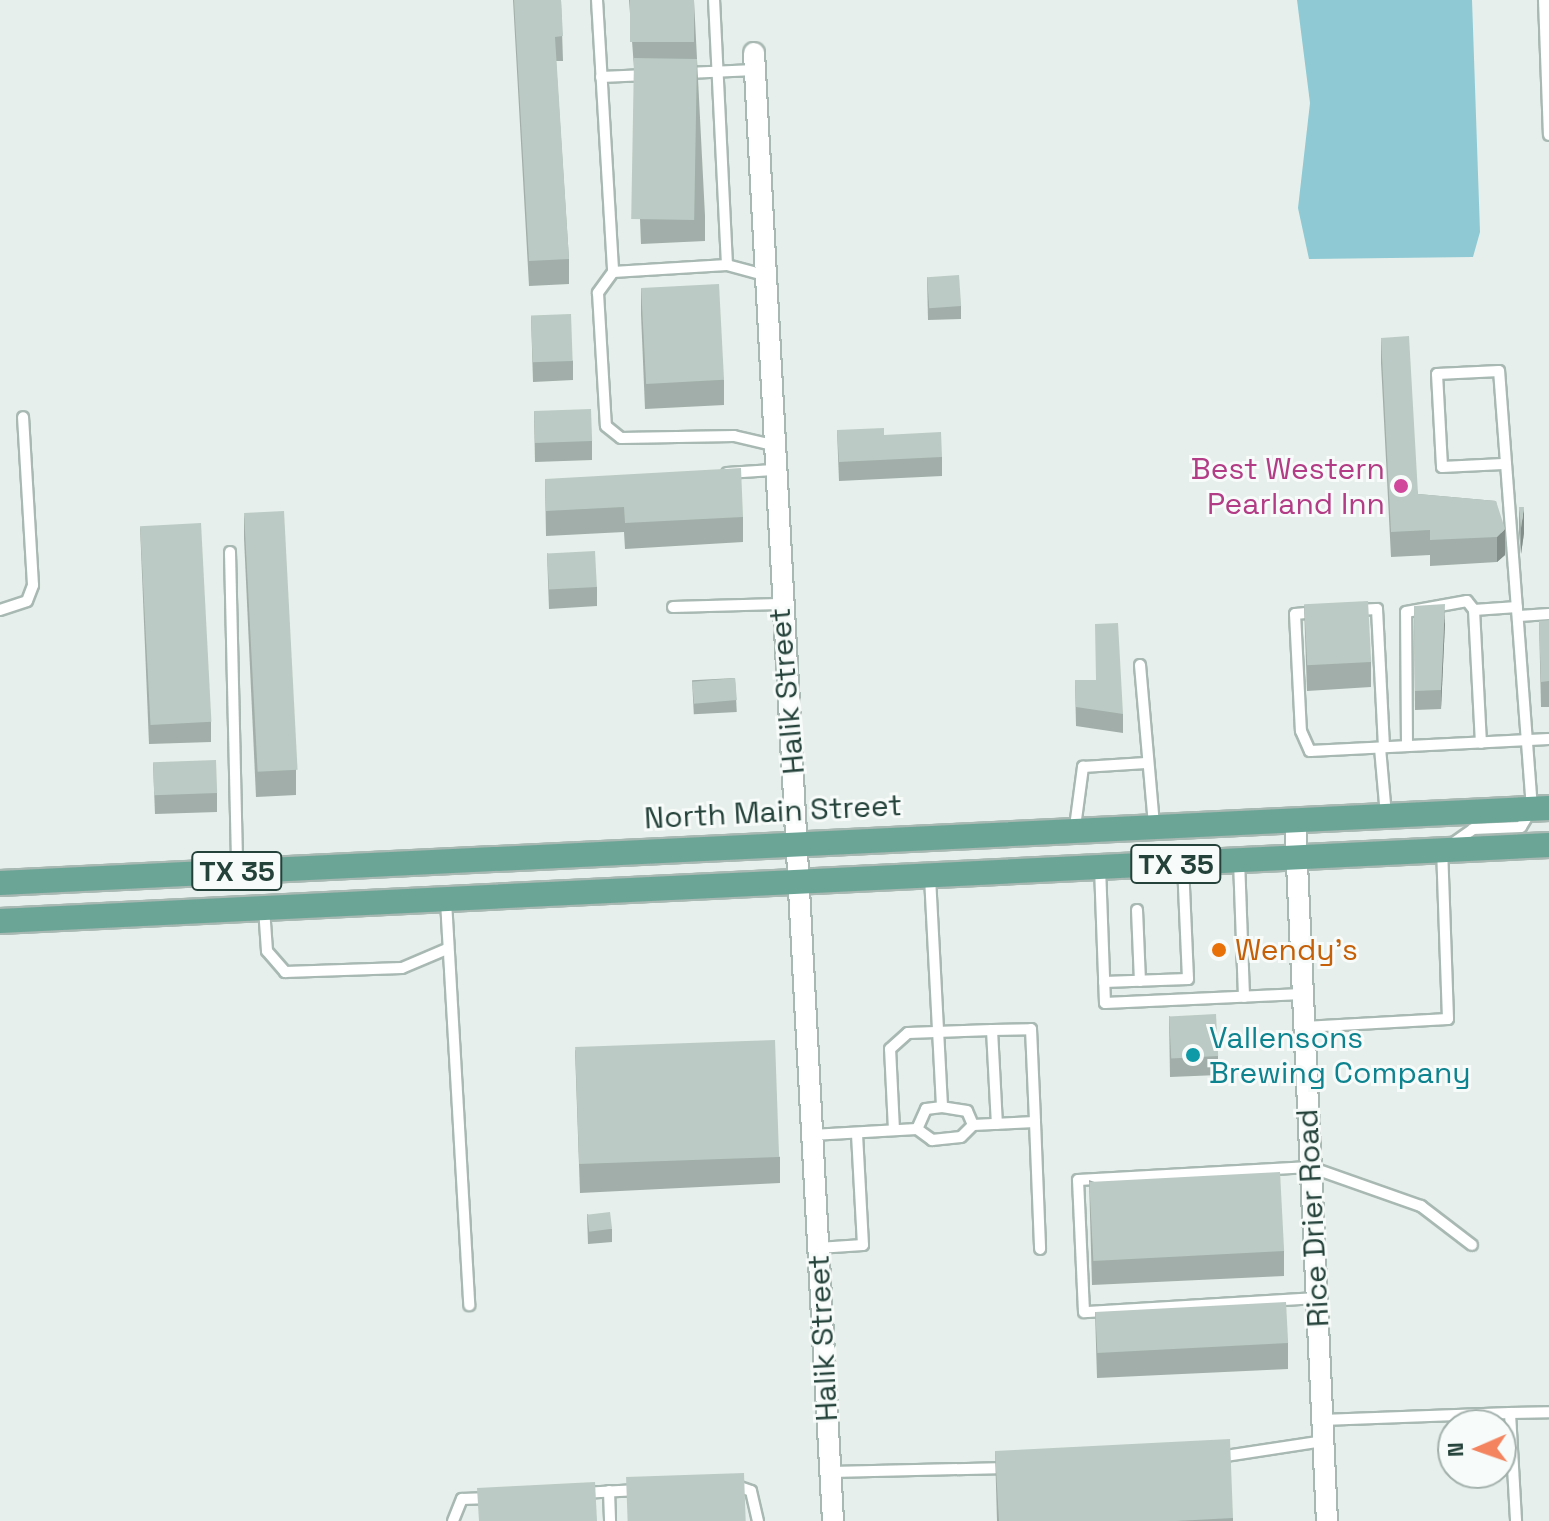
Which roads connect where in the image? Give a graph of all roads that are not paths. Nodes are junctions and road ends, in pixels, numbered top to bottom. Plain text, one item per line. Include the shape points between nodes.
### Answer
1 (597, 0) edge
2 (714, 0) edge
3 (1544, 0) edge
4 (754, 61) joint
5 (718, 72) junction
6 (660, 74) edge
7 (674, 74) edge
8 (601, 77) junction
9 (1549, 135) edge
10 (727, 265) junction
11 (613, 272) junction
12 (764, 275) junction
13 (23, 417) dead end
14 (772, 445) junction
15 (1503, 464) junction
16 (773, 470) junction
17 (712, 474) edge
18 (230, 552) dead end
19 (779, 604) junction
20 (673, 607) dead end
21 (0, 610) edge
22 (1474, 610) junction
23 (1518, 611) junction
24 (1549, 614) edge
25 (1140, 665) dead end
26 (1549, 739) edge
27 (1526, 741) junction
28 (1481, 743) junction
29 (1407, 746) junction
30 (1382, 747) junction
31 (1146, 763) junction
32 (1540, 808) edge
33 (1386, 817) junction
34 (1295, 820) junction
35 (1154, 824) junction
36 (1075, 827) junction
37 (800, 842) junction
38 (1549, 845) edge
39 (1442, 851) junction
40 (1297, 857) junction
41 (443, 860) junction
42 (1239, 860) junction
43 (1183, 864) junction
44 (1100, 867) junction
45 (237, 871) junction
46 (930, 876) junction
47 (804, 882) junction
48 (0, 883) edge
49 (446, 901) junction
50 (264, 908) junction
51 (1137, 910) dead end
52 (0, 921) edge
53 (447, 949) junction
54 (1140, 981) junction
55 (1104, 982) junction
56 (1302, 994) junction
57 (1244, 997) junction
58 (1304, 1027) junction
59 (992, 1030) junction
60 (938, 1032) junction
61 (942, 1107) junction
62 (1035, 1122) junction
63 (997, 1124) junction
64 (973, 1125) junction
65 (917, 1129) junction
66 (894, 1130) junction
67 (857, 1133) junction
68 (812, 1135) junction
69 (1310, 1167) junction
70 (1472, 1245) dead end
71 (818, 1248) junction
72 (1040, 1249) dead end
73 (1316, 1298) junction
74 (469, 1305) dead end
75 (1549, 1412) edge
76 (1517, 1413) edge
77 (1437, 1416) edge
78 (1322, 1420) junction
79 (1323, 1441) junction
80 (1196, 1458) edge
81 (1022, 1467) edge
82 (831, 1472) junction
83 (717, 1485) edge
84 (655, 1489) edge
85 (1514, 1489) edge
86 (609, 1491) junction
87 (565, 1494) edge
88 (506, 1497) edge
89 (453, 1521) edge
90 (610, 1521) edge
91 (758, 1521) edge
92 (833, 1521) edge
93 (1327, 1521) edge
94 (1516, 1521) edge

1 - 8 lane
2 - 5 lane
3 - 9 lane
4 - 5 lane
4 - 12 street, Halik Street
5 - 7 lane
5 - 10 lane
6 - 8 lane
8 - 11 lane
10 - 11 lane
10 - 12 lane
11 - 14 lane via 598,293 606,426 621,438 734,436
12 - 14 street, Halik Street
13 - 21 lane via 33,585 27,601
14 - 16 street, Halik Street
15 - 15 lane via 1499,371 1437,374 1442,467
15 - 23 lane
16 - 17 lane
16 - 19 street, Halik Street
18 - 45 lane
19 - 20 lane
19 - 37 street, Halik Street
22 - 23 lane
22 - 28 lane
22 - 29 lane via 1467,601 1406,612
23 - 24 lane
23 - 27 lane
25 - 31 lane
26 - 27 lane
27 - 28 lane
27 - 32 lane
28 - 29 lane
29 - 30 lane
30 - 30 lane via 1377,609 1295,614 1304,747
30 - 33 lane
31 - 35 lane
31 - 36 lane via 1083,767
32 - 33 main road, North Main Street / TX 35
32 - 39 lane via 1521,827 1473,829
33 - 34 main road, North Main Street / TX 35
34 - 35 main road, North Main Street / TX 35
34 - 40 street, Rice Drier Road
35 - 36 main road, North Main Street / TX 35
36 - 37 main road, North Main Street / TX 35
37 - 41 main road, North Main Street / TX 35
37 - 47 street, Halik Street
38 - 39 main road, TX 35
39 - 40 main road, TX 35
39 - 58 lane via 1448,1019
40 - 42 main road, TX 35
40 - 56 street, Rice Drier Road
41 - 45 main road, North Main Street / TX 35
41 - 49 main road
42 - 43 main road, TX 35
42 - 57 lane
43 - 44 main road, TX 35
43 - 54 lane via 1188,979
44 - 46 main road, TX 35
44 - 55 lane
45 - 48 main road, North Main Street / TX 35
46 - 47 main road, TX 35
46 - 60 lane
47 - 49 main road, TX 35
47 - 68 street, Halik Street
49 - 50 main road, TX 35
49 - 53 lane
50 - 52 main road, TX 35
50 - 53 lane via 267,951 285,972 402,968
51 - 54 lane
53 - 74 lane via 453,963
54 - 55 lane
55 - 57 lane via 1105,1003
56 - 57 lane
56 - 58 street, Rice Drier Road
58 - 69 street, Rice Drier Road
59 - 60 lane
59 - 62 lane via 1031,1029
59 - 63 lane
60 - 61 lane
60 - 66 lane via 892,1040
61 - 64 lane via 967,1111
61 - 65 lane via 926,1109
62 - 63 lane
62 - 72 lane
63 - 64 lane
64 - 65 lane via 961,1137 932,1140
65 - 66 lane
66 - 67 lane
67 - 68 lane
67 - 71 lane via 863,1245
68 - 71 street, Halik Street
69 - 70 lane via 1410,1201
69 - 73 street, Rice Drier Road
69 - 73 lane via 1078,1180 1084,1312
71 - 82 street, Halik Street
73 - 78 street, Rice Drier Road
75 - 76 lane
77 - 78 lane
78 - 79 street, Rice Drier Road
79 - 80 lane
79 - 93 street, Rice Drier Road
81 - 82 lane
82 - 92 street, Halik Street
83 - 91 lane via 751,1491
84 - 86 lane
85 - 94 lane
86 - 87 lane
86 - 90 lane
88 - 89 lane via 462,1499

